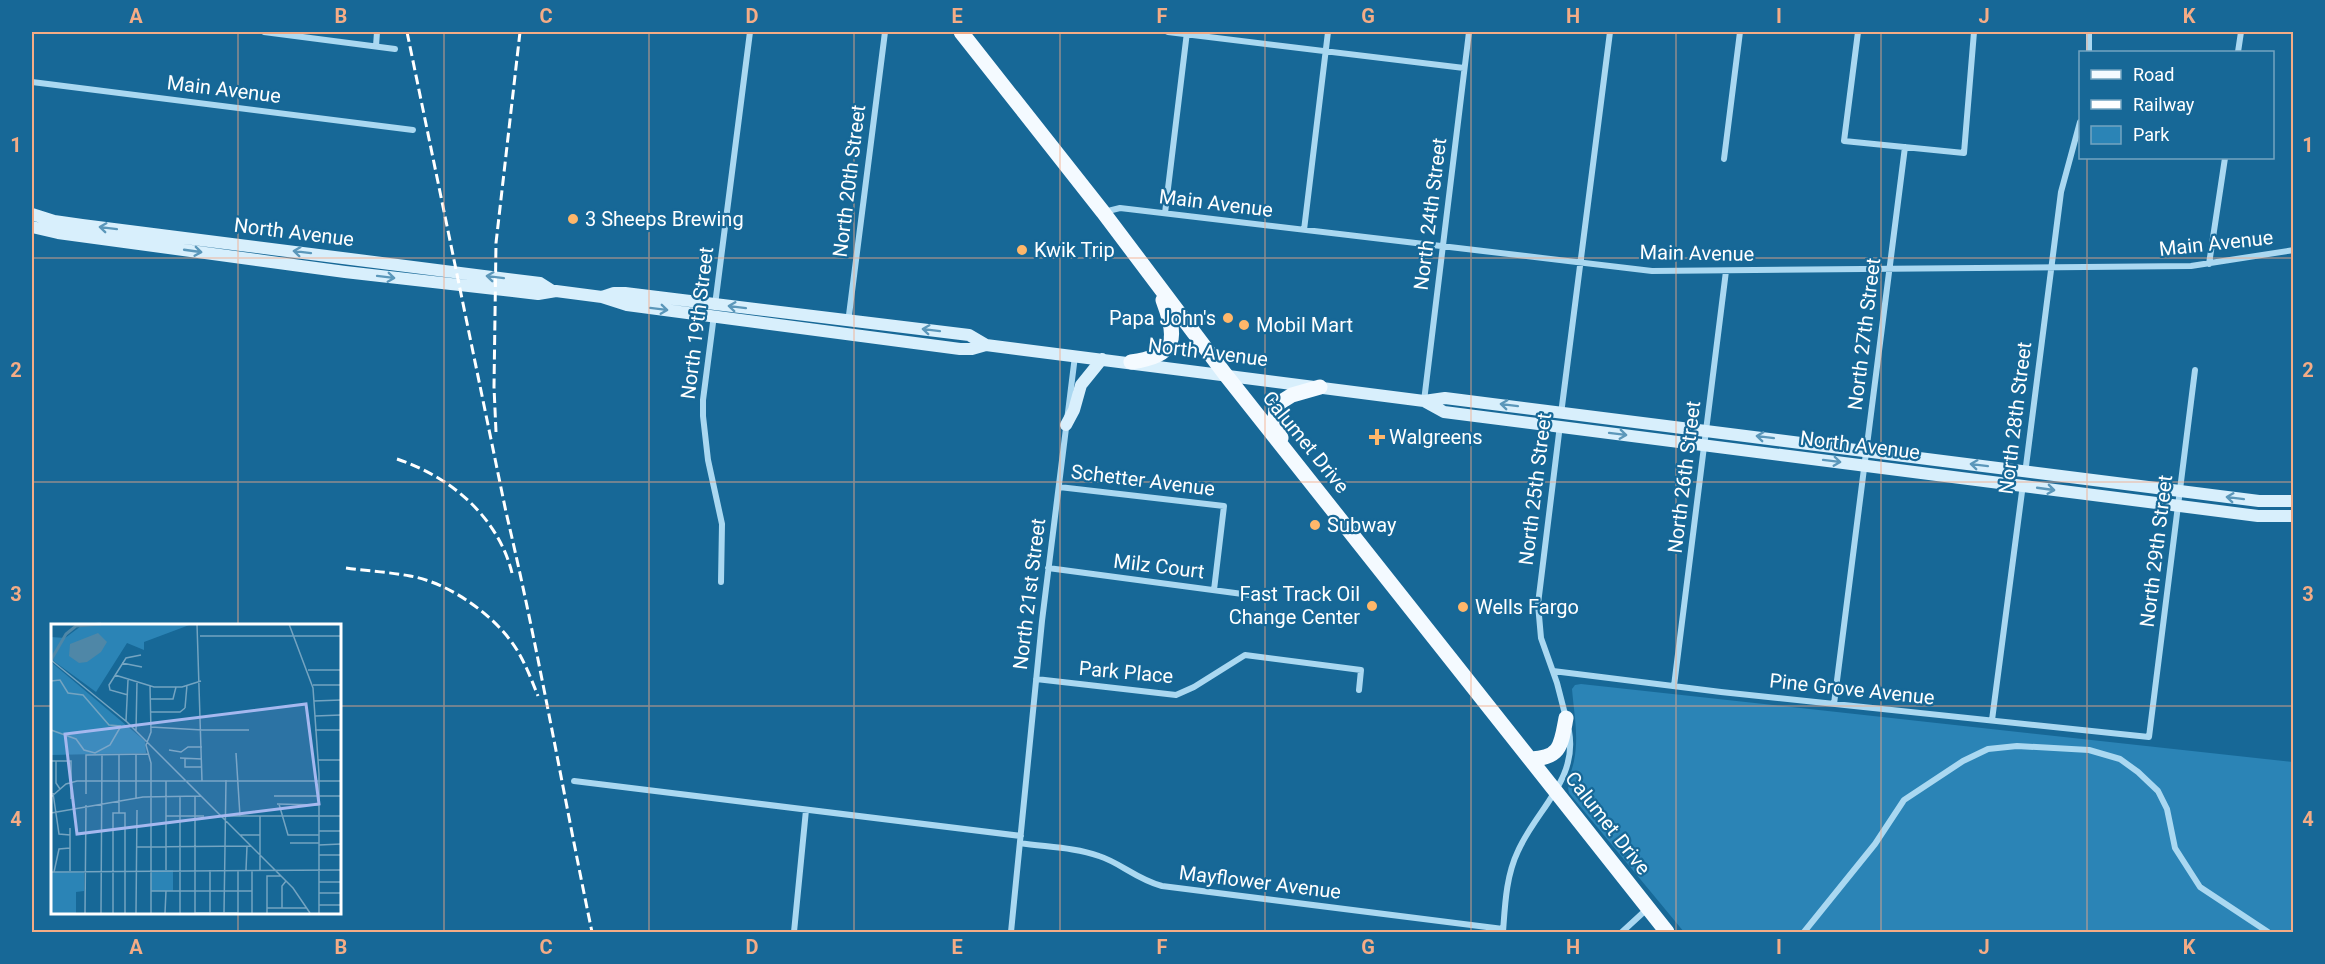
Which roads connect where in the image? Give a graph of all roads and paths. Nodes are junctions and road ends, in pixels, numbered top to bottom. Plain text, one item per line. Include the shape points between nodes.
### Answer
1 (264, 32) edge
2 (377, 32) edge
3 (750, 32) edge
4 (885, 32) edge
5 (961, 32) edge
6 (1168, 32) edge
7 (1328, 32) edge
8 (1469, 32) edge
9 (1610, 32) edge
10 (1740, 32) edge
11 (1858, 32) edge
12 (1974, 32) edge
13 (2089, 32) edge
14 (2241, 32) edge
15 (1187, 33) edge
16 (376, 46) junction
17 (395, 49) dead end
18 (1325, 51) junction
19 (2089, 51) edge
20 (2238, 51) edge
21 (1464, 68) junction
22 (32, 82) edge
23 (2079, 126) edge
24 (413, 130) dead end
25 (1905, 147) junction
26 (1724, 159) dead end
27 (2225, 159) edge
28 (1103, 212) junction
29 (1165, 213) junction
30 (32, 214) edge
31 (32, 226) edge
32 (1304, 230) junction
33 (1442, 246) junction
34 (2294, 250) edge
35 (1580, 262) junction
36 (2209, 264) junction
37 (2050, 268) junction
38 (1888, 270) junction
39 (1726, 271) junction
40 (1158, 286) junction
41 (551, 290) junction
42 (714, 310) junction
43 (848, 320) junction
44 (846, 334) junction
45 (986, 345) junction
46 (1075, 356) junction
47 (1101, 359) junction
48 (1131, 362) junction
49 (2195, 370) dead end
50 (1225, 374) junction
51 (1320, 387) junction
52 (1424, 401) junction
53 (1562, 412) junction
54 (1066, 425) junction
55 (1560, 426) junction
56 (1707, 430) junction
57 (1705, 445) junction
58 (1867, 451) junction
59 (1289, 454) junction
60 (1865, 465) junction
61 (2025, 471) junction
62 (2023, 486) junction
63 (1059, 487) junction
64 (2181, 491) junction
65 (2294, 501) edge
66 (2179, 506) junction
67 (2294, 516) edge
68 (1048, 568) junction
69 (721, 582) dead end
70 (1214, 590) junction
71 (1265, 597) dead end
72 (1552, 671) junction
73 (1036, 679) junction
74 (1674, 686) junction
75 (1359, 690) dead end
76 (1834, 704) junction
77 (1566, 718) junction
78 (1992, 720) junction
79 (2149, 737) joint
80 (1531, 759) junction
81 (574, 781) dead end
82 (1556, 791) junction
83 (806, 810) junction
84 (1021, 836) junction
85 (1020, 843) junction
86 (1648, 908) junction
87 (1503, 931) edge
88 (794, 933) edge
89 (1011, 933) edge
90 (1622, 933) edge
91 (1667, 933) edge
92 (1804, 933) edge
93 (2268, 933) edge

1 - 16 street
2 - 16 street
3 - 42 street, North 19th Street
4 - 43 street, North 20th Street
5 - 28 main road, Calumet Drive
6 - 15 street
7 - 18 street
8 - 21 street, North 24th Street
9 - 35 street, North 25th Street
10 - 26 street
11 - 25 street via 1844,141
12 - 25 street via 1964,153
13 - 19 street
14 - 20 street
15 - 18 street
15 - 29 street
16 - 17 street
18 - 21 street
18 - 32 street
21 - 33 street, North 24th Street
22 - 24 street, Main Avenue
23 - 37 street, North 28th Street via 2061,192
25 - 38 street, North 27th Street
27 - 36 street
28 - 29 street, Main Avenue via 1120,208
28 - 40 main road, Calumet Drive
29 - 32 street, Main Avenue
41 -> 30 main road, North Avenue via 540,283 82,225
31 -> 41 main road, North Avenue via 69,235 356,273 538,294
32 - 33 street, Main Avenue
33 - 35 street, Main Avenue
33 - 52 street, North 24th Street
34 - 36 street, Main Avenue
35 - 39 street, Main Avenue via 1652,271
35 - 53 street, North 25th Street
36 - 37 street, Main Avenue
37 - 38 street, Main Avenue
37 - 61 street, North 28th Street
38 - 39 street, Main Avenue
38 - 58 street, North 27th Street
39 - 56 street, North 26th Street
40 - 48 main road via 1172,338 1160,354
40 - 50 main road, Calumet Drive
41 - 42 main road, North Avenue via 602,297 627,305
43 -> 42 main road, North Avenue
42 - 44 main road, North Avenue
42 - 69 street, North 19th Street via 703,416 722,524
43 - 44 street, North 20th Street
45 -> 43 main road, North Avenue via 969,335
44 - 45 main road, North Avenue via 972,350
45 - 46 main road, North Avenue
46 - 47 main road, North Avenue
46 - 54 street, North 21st Street
47 - 48 main road, North Avenue
47 - 54 main road via 1081,385
48 - 50 main road, North Avenue
49 - 64 street, North 29th Street
50 - 51 main road, North Avenue
50 - 59 main road, Calumet Drive
51 - 52 main road, North Avenue
51 - 59 main road via 1292,395 1276,405 1277,429
53 -> 52 main road, North Avenue via 1445,398
52 - 55 main road, North Avenue via 1444,412
53 - 55 street, North 25th Street
53 - 56 main road, North Avenue
54 - 63 street, North 21st Street
55 -> 57 main road, North Avenue
55 - 72 street, North 25th Street via 1538,604 1541,638
56 - 57 street, North 26th Street
58 -> 56 main road, North Avenue
57 -> 60 main road, North Avenue
57 - 74 street, North 26th Street
58 - 60 street, North 27th Street
61 -> 58 main road, North Avenue
59 - 80 main road, Calumet Drive
60 - 62 main road, North Avenue
60 - 76 street, North 27th Street
61 - 62 street, North 28th Street
61 - 64 main road, North Avenue
62 -> 66 main road, North Avenue
62 - 78 street, North 28th Street
63 - 68 street, North 21st Street
63 - 70 street, Schetter Avenue via 1224,506
65 -> 64 main road, North Avenue via 2259,501
64 - 66 street, North 29th Street
66 - 67 main road, North Avenue via 2258,516
66 - 79 street, North 29th Street
68 - 70 street, Milz Court
68 - 73 street, North 21st Street
70 - 71 street, Milz Court
72 - 74 street, Pine Grove Avenue
72 - 77 street, North 25th Street
73 - 75 street, Park Place via 1176,695 1245,655 1361,670
73 - 84 street, North 21st Street
74 - 76 street, Pine Grove Avenue
76 - 78 street, Pine Grove Avenue
77 - 80 main road via 1555,754
77 - 82 street, North 25th Street via 1570,759
78 - 79 street, Pine Grove Avenue
80 - 82 main road, Calumet Drive
81 - 83 street
82 - 86 main road, Calumet Drive
82 - 87 street, North 25th Street via 1515,859
83 - 84 street
83 - 88 street
84 - 85 street, North 21st Street
85 - 87 street, Mayflower Avenue via 1100,856 1136,877 1162,886
85 - 89 street
86 - 90 street
86 - 91 main road, Calumet Drive
92 - 93 street via 1875,844 1904,800 1963,761 1988,750 2018,746 2089,750 2120,759 2138,772 2158,791 2167,809 2175,848 2200,887

